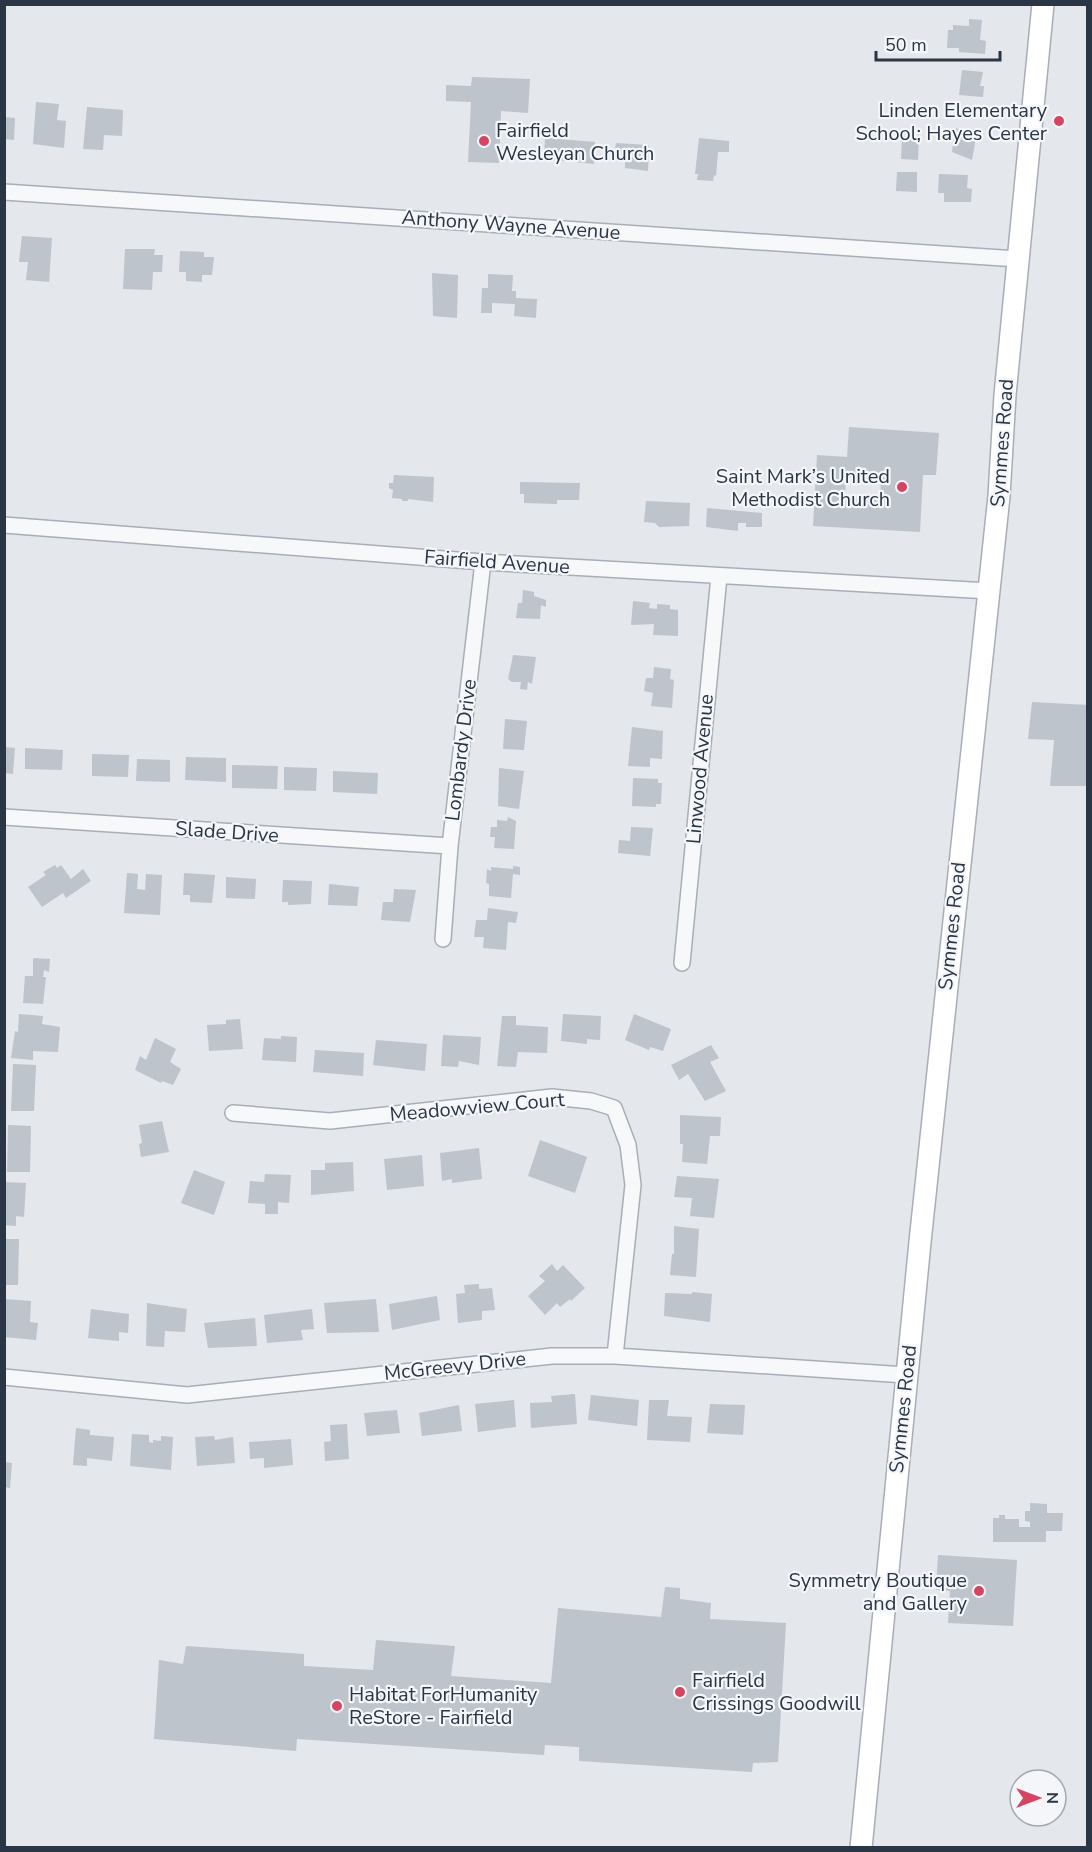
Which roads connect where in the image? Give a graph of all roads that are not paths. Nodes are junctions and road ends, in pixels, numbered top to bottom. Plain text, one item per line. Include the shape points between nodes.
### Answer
1 (1043, 4) edge
2 (4, 192) edge
3 (1018, 259) junction
4 (4, 525) edge
5 (483, 562) junction
6 (719, 576) junction
7 (989, 591) junction
8 (4, 817) edge
9 (450, 846) junction
10 (443, 939) dead end
11 (682, 963) dead end
12 (233, 1113) dead end
13 (615, 1356) junction
14 (906, 1375) junction
15 (4, 1377) edge
16 (861, 1848) edge

1 - 3 main road, Symmes Road
2 - 3 street, Anthony Wayne Avenue
3 - 7 main road, Symmes Road
4 - 5 street, Fairfield Avenue
5 - 6 street, Fairfield Avenue
5 - 9 street, Lombardy Drive
6 - 7 street, Fairfield Avenue
6 - 11 street, Linwood Avenue
7 - 14 main road, Symmes Road
8 - 9 street, Slade Drive
9 - 10 street, Lombardy Drive
12 - 13 street, Meadowview Court via 330,1121 552,1097 614,1108 628,1144 633,1185
13 - 14 street, McGreevy Drive
13 - 15 street, McGreevy Drive via 552,1356 187,1395
14 - 16 main road, Symmes Road

